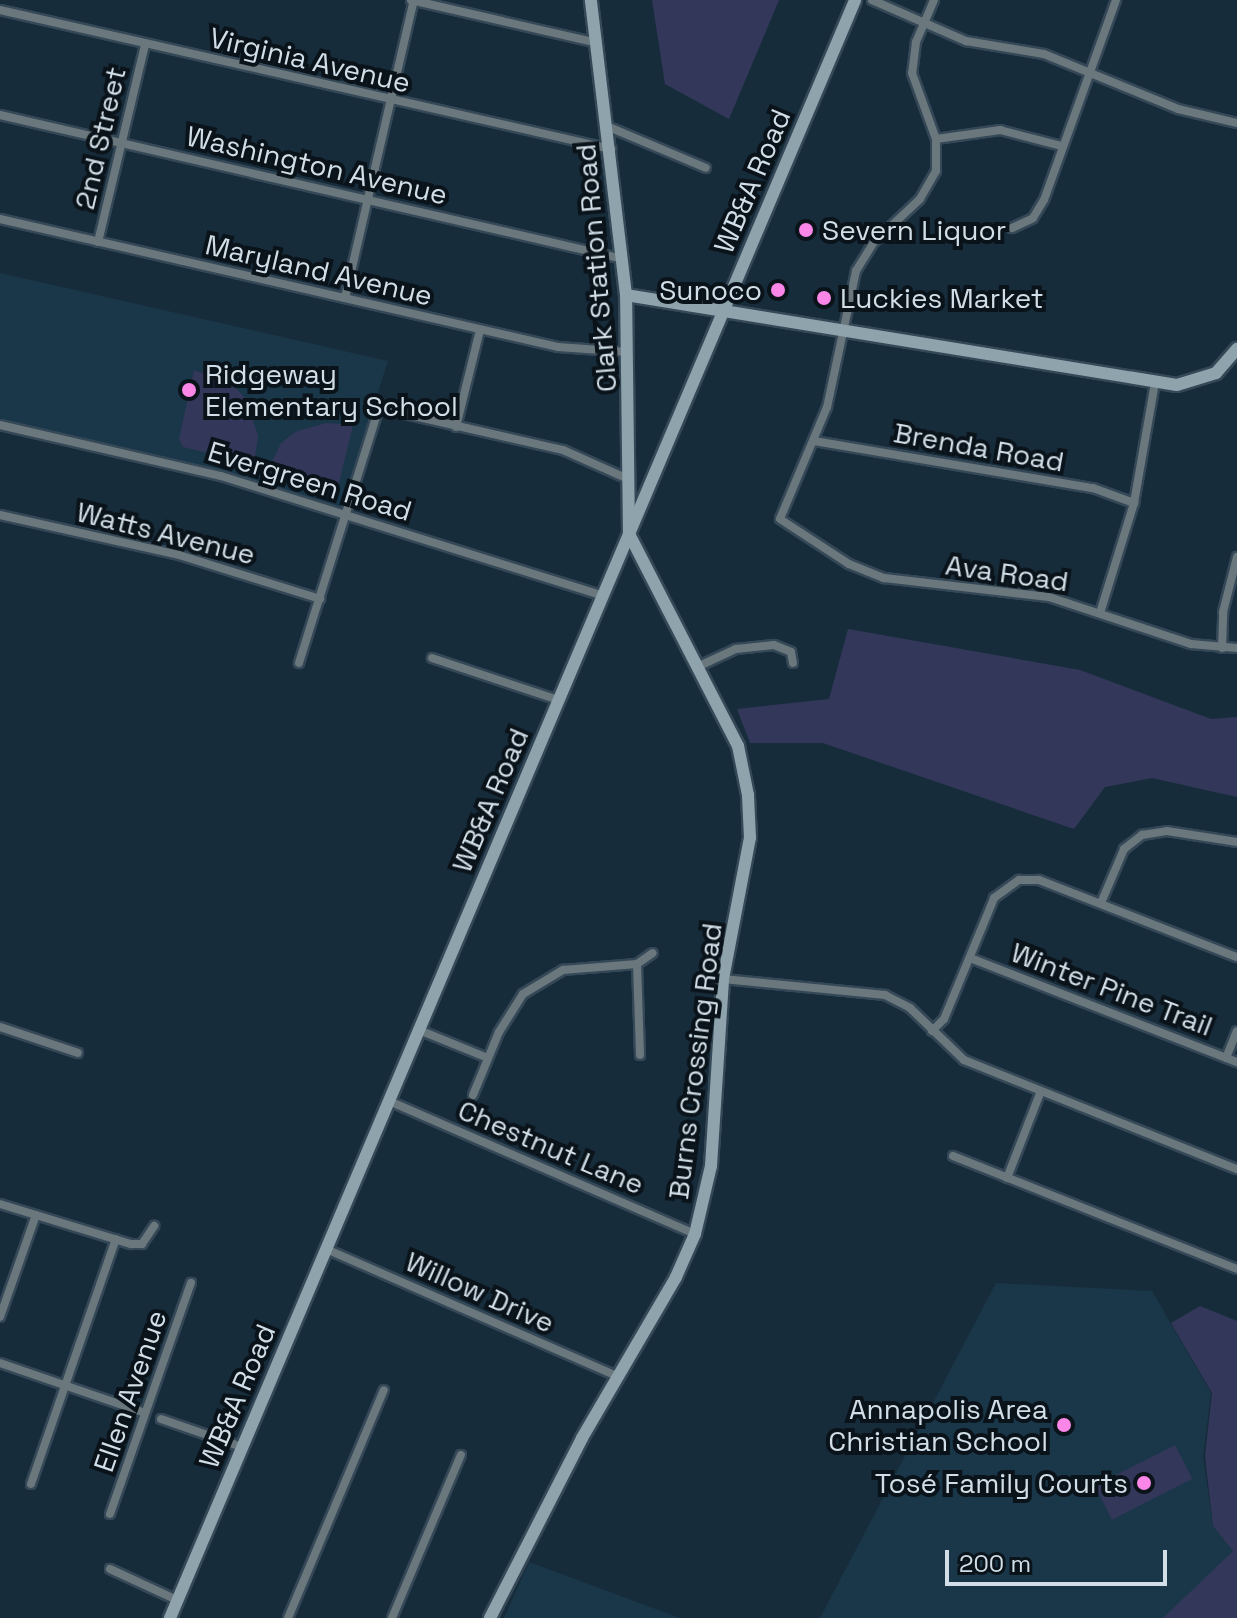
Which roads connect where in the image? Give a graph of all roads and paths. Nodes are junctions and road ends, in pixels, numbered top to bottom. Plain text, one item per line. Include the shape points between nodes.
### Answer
1 (413, 0) edge
2 (591, 0) edge
3 (855, 0) edge
4 (872, 0) edge
5 (934, 0) edge
6 (1116, 0) edge
7 (0, 10) edge
8 (924, 23) junction
9 (597, 43) junction
10 (145, 44) junction
11 (1087, 70) junction
12 (389, 101) junction
13 (0, 115) edge
14 (1237, 123) edge
15 (609, 127) junction
16 (936, 139) junction
17 (122, 143) junction
18 (1062, 146) junction
19 (611, 149) junction
20 (706, 168) dead end
21 (366, 199) junction
22 (0, 219) edge
23 (1012, 228) dead end
24 (98, 242) junction
25 (624, 259) junction
26 (626, 295) junction
27 (345, 298) junction
28 (723, 310) junction
29 (480, 330) junction
30 (841, 330) junction
31 (1237, 349) edge
32 (629, 352) junction
33 (1155, 383) junction
34 (0, 425) edge
35 (456, 427) junction
36 (814, 441) junction
37 (628, 479) junction
38 (1134, 503) junction
39 (345, 514) junction
40 (0, 515) edge
41 (629, 534) junction
42 (1237, 557) edge
43 (603, 596) junction
44 (320, 599) junction
45 (1100, 613) junction
46 (1222, 648) junction
47 (1237, 648) edge
48 (432, 658) dead end
49 (299, 663) dead end
50 (793, 663) dead end
51 (697, 667) junction
52 (558, 700) junction
53 (1237, 842) edge
54 (1101, 903) junction
55 (653, 953) dead end
56 (1237, 957) edge
57 (970, 958) junction
58 (637, 964) junction
59 (723, 979) junction
60 (0, 1027) edge
61 (419, 1030) junction
62 (932, 1031) junction
63 (1237, 1031) edge
64 (78, 1053) dead end
65 (640, 1055) dead end
66 (488, 1058) junction
67 (1226, 1058) junction
68 (1237, 1062) edge
69 (1041, 1091) junction
70 (473, 1095) dead end
71 (389, 1101) junction
72 (953, 1156) dead end
73 (1237, 1169) edge
74 (1007, 1178) junction
75 (0, 1204) edge
76 (36, 1215) junction
77 (154, 1226) dead end
78 (695, 1234) junction
79 (116, 1239) junction
80 (326, 1249) junction
81 (1237, 1269) edge
82 (191, 1283) dead end
83 (0, 1317) edge
84 (0, 1363) edge
85 (617, 1376) junction
86 (65, 1386) junction
87 (384, 1390) dead end
88 (145, 1413) junction
89 (161, 1419) dead end
90 (242, 1447) junction
91 (461, 1455) dead end
92 (31, 1484) dead end
93 (110, 1514) dead end
94 (110, 1569) dead end
95 (177, 1600) junction
96 (170, 1618) edge
97 (288, 1618) edge
98 (392, 1618) edge
99 (490, 1618) edge

1 - 9 street
1 - 12 street
2 - 9 street, Clark Station Road
3 - 28 street, WB&A Road
4 - 8 street
5 - 8 street
6 - 11 street
7 - 10 street, Virginia Avenue
8 - 11 street via 966,41 1044,54
8 - 16 street via 912,73
9 - 15 street, Clark Station Road
10 - 12 street, Virginia Avenue
10 - 17 street, 2nd Street
11 - 14 street via 1178,109
11 - 18 street
12 - 19 street, Virginia Avenue
12 - 21 street
13 - 17 street, Washington Avenue
15 - 19 street, Clark Station Road
15 - 20 street
16 - 18 street via 1000,130
16 - 30 street via 932,180 861,261
17 - 21 street, Washington Avenue
17 - 24 street, 2nd Street
18 - 23 street via 1039,209
19 - 25 street, Clark Station Road
21 - 25 street, Washington Avenue
21 - 27 street
22 - 24 street, Maryland Avenue
24 - 27 street, Maryland Avenue
25 - 26 street, Clark Station Road
26 - 28 street
26 - 32 street, Clark Station Road
27 - 29 street, Maryland Avenue
28 - 30 street
28 - 41 street, WB&A Road
29 - 32 street, Maryland Avenue via 579,351
29 - 35 street
30 - 33 street
30 - 36 street via 827,407
31 - 33 street via 1205,379
32 - 37 street, Clark Station Road
33 - 38 street
34 - 39 street, Evergreen Road via 207,472
35 - 37 street via 576,454
35 - 39 street via 379,408
36 - 38 street, Brenda Road via 1093,488
36 - 45 street, Ava Road via 780,519 849,564 884,578 977,585 1049,597
37 - 41 street, Clark Station Road
38 - 45 street
39 - 43 street, Evergreen Road
39 - 44 street
40 - 44 street, Watts Avenue via 179,555
41 - 43 street, WB&A Road
41 - 51 street, Burns Crossing Road
42 - 46 street via 1223,612
43 - 52 street, WB&A Road
44 - 49 street
45 - 46 street, Ava Road via 1172,639
46 - 47 street, Ava Road
48 - 52 street
50 - 51 street via 791,652 774,645 736,649
51 - 59 street, Burns Crossing Road via 738,746 750,809 746,867
52 - 61 street, WB&A Road
53 - 54 street via 1167,831 1142,835 1124,849
54 - 56 street
54 - 57 street via 1039,880 1012,882 994,898
55 - 58 street
57 - 62 street via 944,1019
57 - 67 street, Winter Pine Trail
58 - 65 street
58 - 66 street via 597,964 543,979 508,1013
59 - 62 street via 768,987 873,992 910,1008
59 - 78 street, Burns Crossing Road via 711,1166
60 - 64 street
61 - 66 street
61 - 71 street, WB&A Road
62 - 69 street via 953,1055
63 - 67 street
66 - 70 street
67 - 68 street, Winter Pine Trail
69 - 73 street
69 - 74 street
71 - 78 street, Chestnut Lane
71 - 80 street, WB&A Road
72 - 74 street
74 - 81 street
75 - 76 street
76 - 79 street
76 - 83 street
77 - 79 street via 140,1244
78 - 85 street, Burns Crossing Road via 676,1277
79 - 86 street
80 - 85 street, Willow Drive
80 - 90 street, WB&A Road
82 - 88 street, Ellen Avenue
84 - 86 street
85 - 99 street, Burns Crossing Road
86 - 88 street
86 - 92 street
87 - 97 street
88 - 93 street, Ellen Avenue
89 - 90 street
90 - 95 street, WB&A Road
91 - 98 street
94 - 95 street
95 - 96 street, WB&A Road

